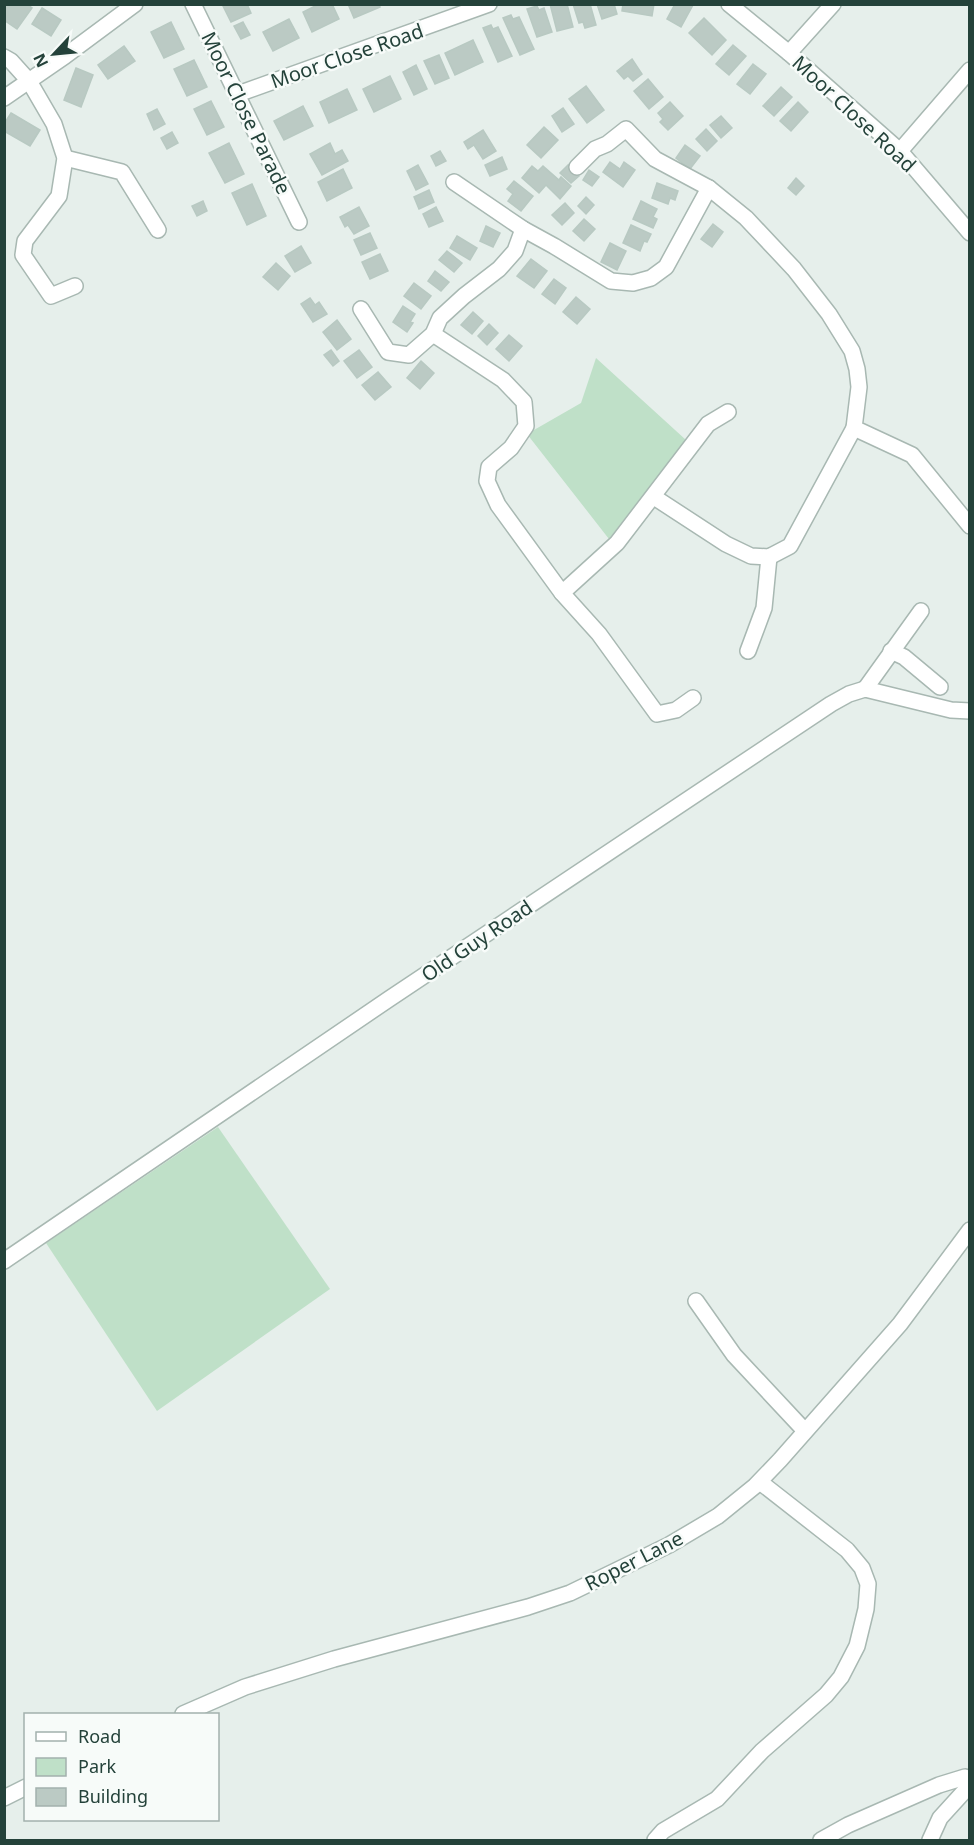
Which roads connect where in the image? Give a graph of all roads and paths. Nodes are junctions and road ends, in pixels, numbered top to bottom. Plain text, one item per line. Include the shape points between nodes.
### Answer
1 (135, 4) edge
2 (193, 4) edge
3 (489, 4) edge
4 (729, 4) edge
5 (833, 4) edge
6 (789, 52) junction
7 (4, 57) edge
8 (969, 70) edge
9 (29, 81) junction
10 (238, 94) junction
11 (4, 98) edge
12 (900, 152) junction
13 (65, 158) junction
14 (577, 167) dead end
15 (454, 182) dead end
16 (709, 188) junction
17 (299, 222) dead end
18 (523, 229) junction
19 (158, 230) dead end
20 (969, 233) edge
21 (75, 286) dead end
22 (361, 309) dead end
23 (433, 334) junction
24 (729, 412) dead end
25 (854, 428) junction
26 (654, 497) junction
27 (969, 526) edge
28 (769, 557) junction
29 (562, 592) junction
30 (921, 610) dead end
31 (748, 651) dead end
32 (891, 651) junction
33 (940, 687) dead end
34 (865, 690) junction
35 (693, 698) dead end
36 (969, 711) edge
37 (969, 1230) edge
38 (4, 1261) edge
39 (696, 1301) dead end
40 (805, 1431) junction
41 (760, 1482) junction
42 (185, 1713) edge
43 (969, 1784) edge
44 (24, 1788) edge
45 (4, 1798) edge
46 (655, 1840) edge
47 (821, 1840) edge
48 (930, 1840) edge

1 - 9 street
2 - 10 street, Moor Close Parade
3 - 10 street, Moor Close Road
4 - 6 street, Moor Close Road
5 - 6 street
6 - 12 street, Moor Close Road
7 - 9 street
8 - 12 street
9 - 11 street
9 - 13 street via 54,123
10 - 17 street, Moor Close Parade
12 - 20 street, Moor Close Road
13 - 19 street via 122,172
13 - 21 street via 59,196 25,241 23,255 46,302
14 - 16 street via 595,149 626,129 655,159
15 - 18 street
16 - 18 street via 666,267 651,278 633,283 611,281
16 - 25 street via 756,227 794,269 852,351 859,387
18 - 23 street via 515,251 440,318
22 - 23 street via 388,352 410,355
23 - 29 street via 504,380 524,402 526,426 511,448 489,467 487,481 498,505
24 - 26 street via 708,424
25 - 27 street via 912,455
25 - 28 street via 790,546
26 - 28 street via 726,543 751,556
26 - 29 street via 617,543
28 - 31 street via 764,608
29 - 35 street via 599,634 657,714 676,710
30 - 32 street
32 - 33 street
32 - 34 street
34 - 36 street
34 - 38 street, Old Guy Road via 849,694 821,711
37 - 40 street, Roper Lane via 900,1324
39 - 40 street via 734,1354
40 - 41 street, Roper Lane
41 - 42 street, Roper Lane via 718,1516 669,1545 570,1593 244,1687
41 - 46 street via 847,1550 862,1568 868,1584 857,1646 841,1677 826,1695 762,1751 717,1799 663,1831
43 - 47 street via 965,1777 939,1785
43 - 48 street via 940,1818
44 - 45 street

